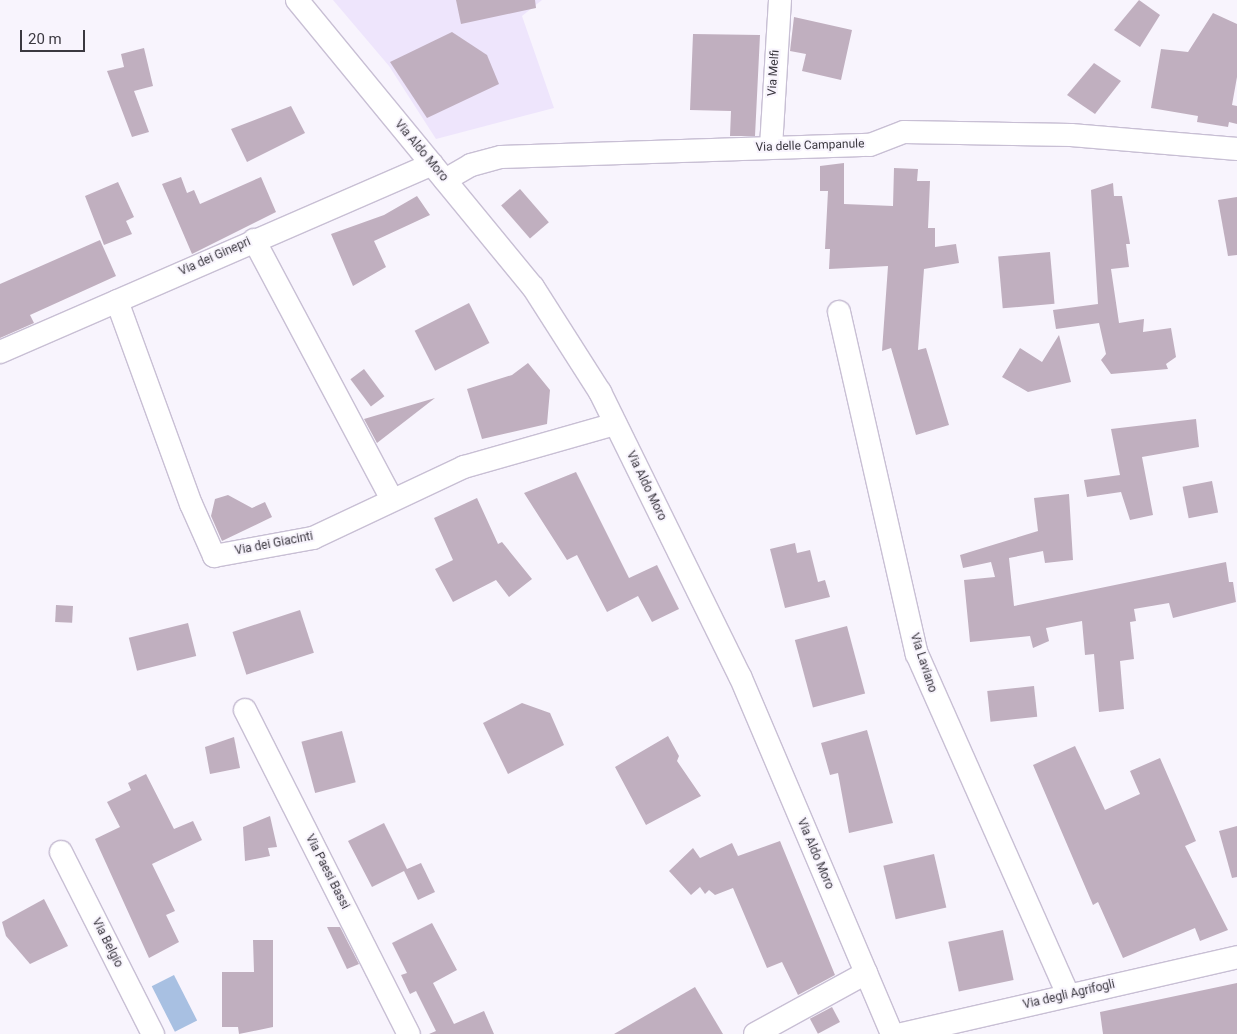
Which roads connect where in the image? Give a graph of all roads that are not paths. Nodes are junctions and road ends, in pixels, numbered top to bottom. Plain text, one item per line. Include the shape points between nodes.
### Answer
1 (297, 0) edge
2 (780, 0) edge
3 (771, 147) junction
4 (1237, 149) edge
5 (438, 172) junction
6 (254, 240) junction
7 (117, 301) junction
8 (839, 312) dead end
9 (0, 352) edge
10 (615, 424) junction
11 (392, 499) junction
12 (245, 710) dead end
13 (62, 852) dead end
14 (1237, 957) edge
15 (866, 973) junction
16 (1068, 995) junction
17 (153, 1034) edge
18 (409, 1034) edge
19 (754, 1034) edge
20 (892, 1034) edge
21 (902, 1034) edge

1 - 5 street, Via Aldo Moro
2 - 3 street, Via Melfi
3 - 4 street, Via delle Campanule via 870,145 904,132 1071,135
3 - 5 street, Via delle Campanule via 501,157
5 - 6 street, Via dei Ginepri
5 - 10 street, Via Aldo Moro via 538,294 568,338
6 - 7 street, Via dei Ginepri
6 - 11 street
7 - 9 street, Via dei Ginepri
7 - 11 street, Via dei Giacinti via 190,504 214,556 313,538
8 - 16 street, Via Laviano via 917,654
10 - 11 street, Via dei Giacinti via 464,467
10 - 15 street, Via Aldo Moro via 740,676
12 - 18 street, Via Paesi Bassi
13 - 17 street, Via Belgio
14 - 16 street, Via degli Agrifogli
15 - 19 street
15 - 20 street, Via Aldo Moro
16 - 21 street, Via degli Agrifogli

